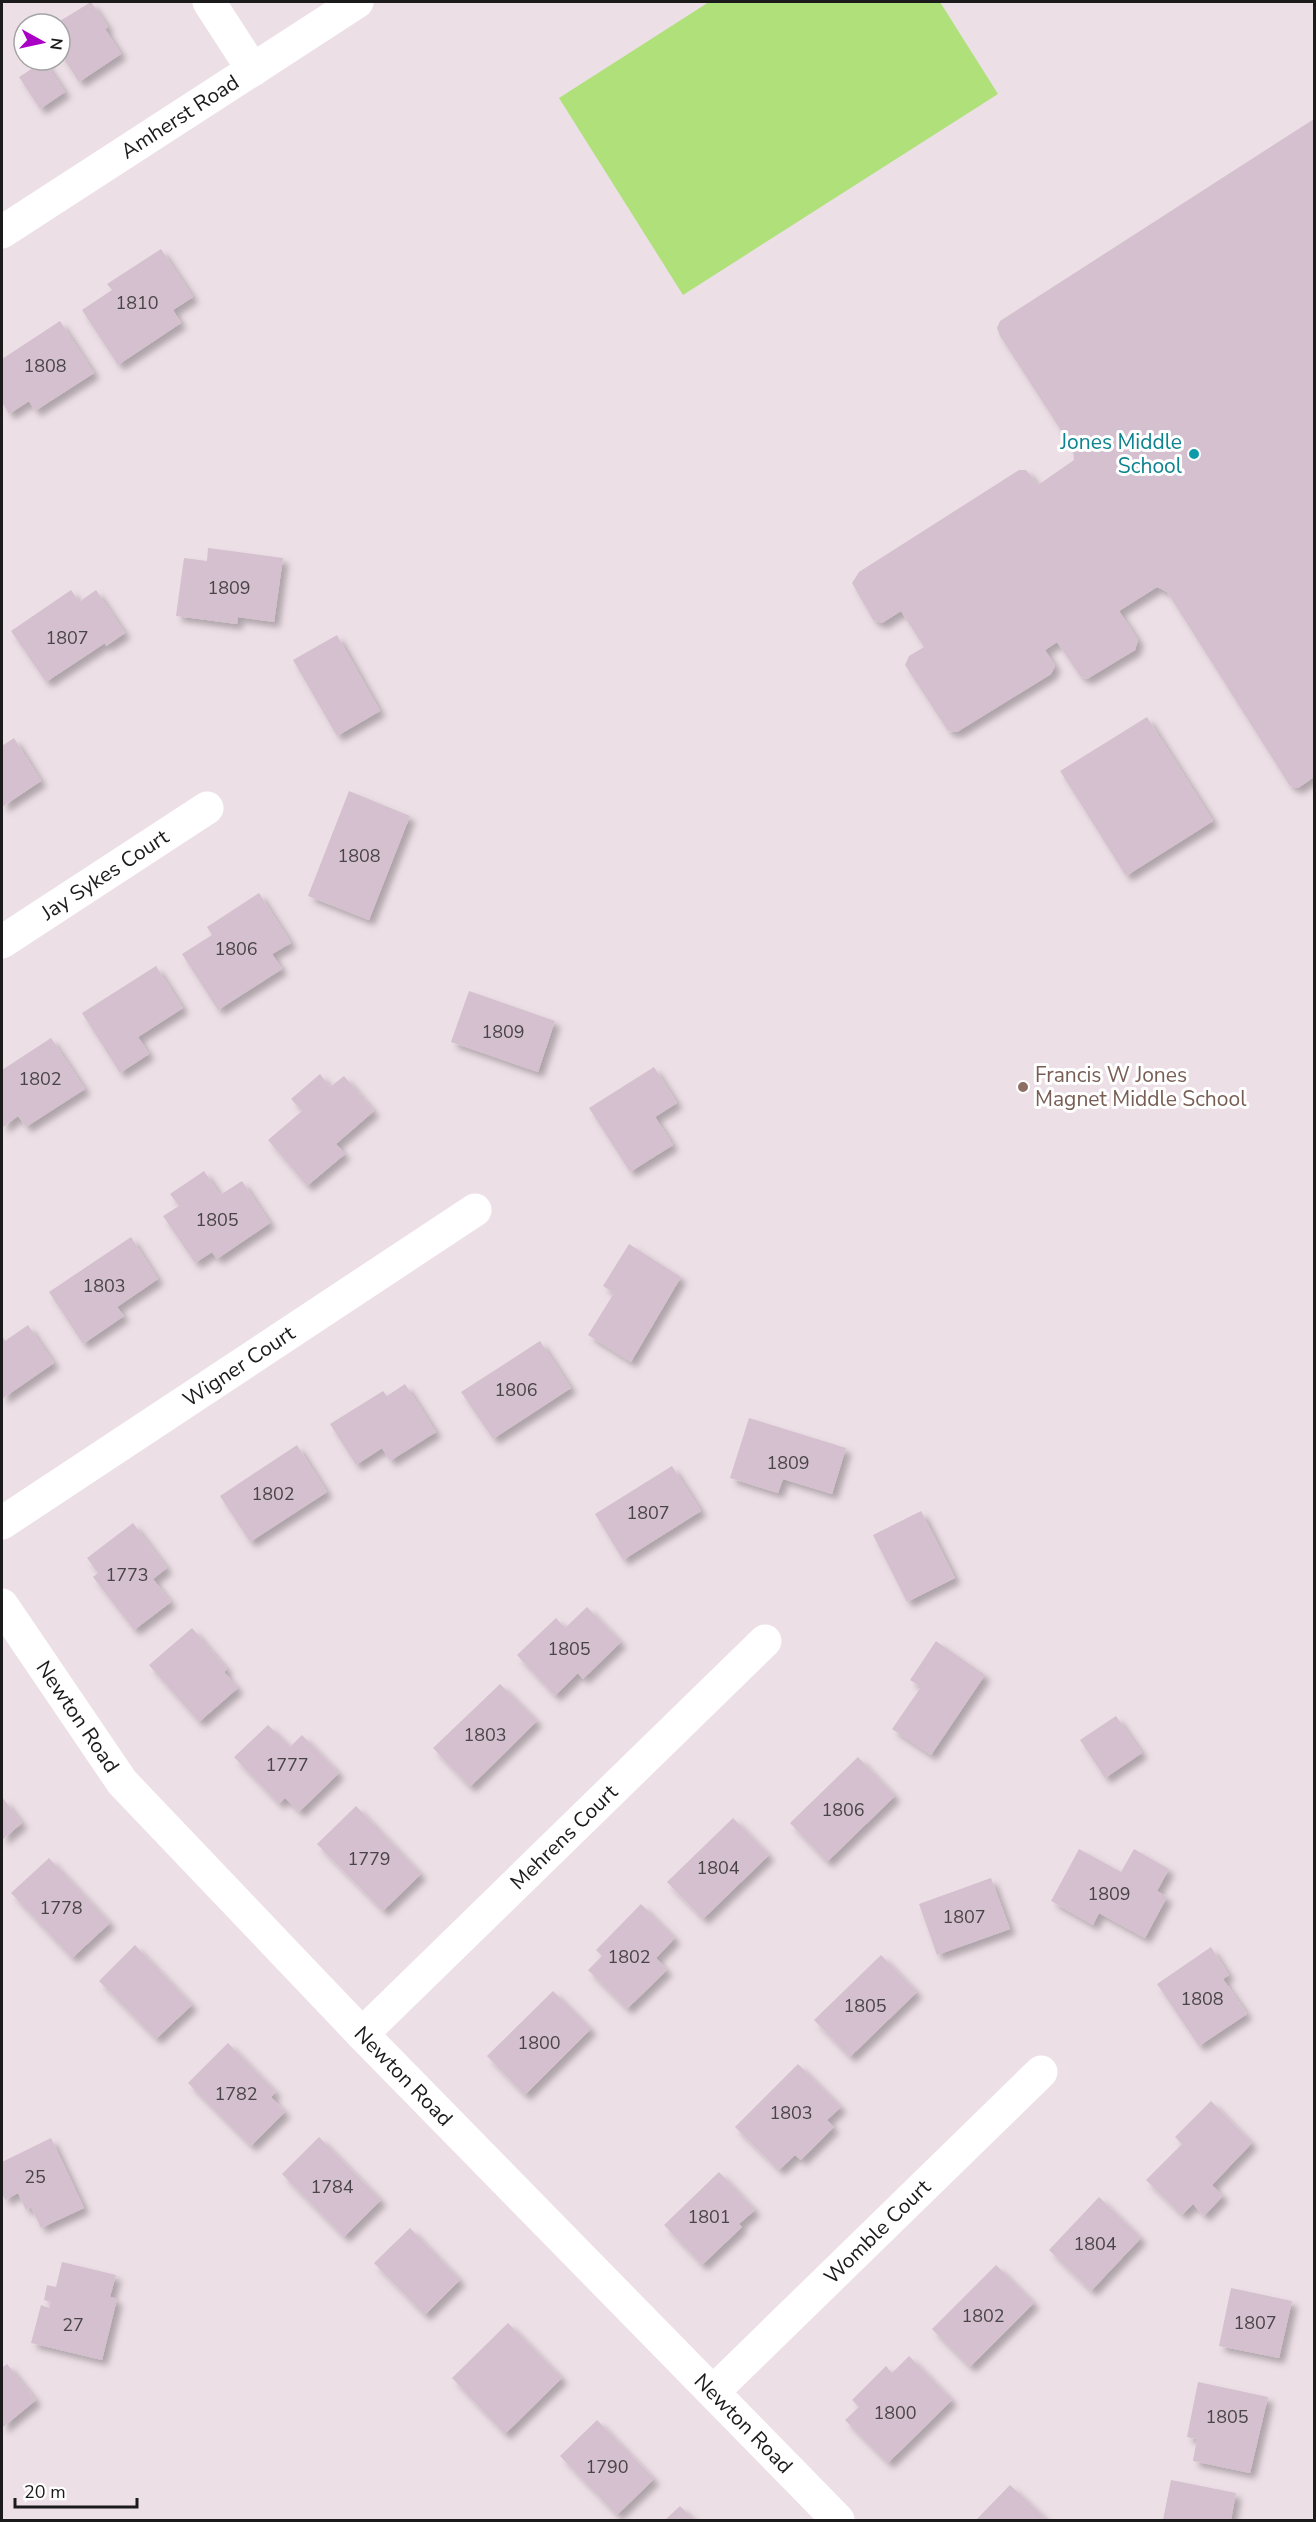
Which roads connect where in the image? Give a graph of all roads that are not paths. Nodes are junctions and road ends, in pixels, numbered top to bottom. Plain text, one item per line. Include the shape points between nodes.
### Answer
1 (209, 2) edge
2 (357, 2) edge
3 (253, 70) junction
4 (2, 232) edge
5 (207, 808) dead end
6 (2, 942) edge
7 (475, 1210) dead end
8 (2, 1523) edge
9 (2, 1605) edge
10 (765, 1641) dead end
11 (362, 2034) junction
12 (1041, 2072) dead end
13 (714, 2391) junction
14 (838, 2520) edge

1 - 3 street
2 - 3 street, Amherst Road
3 - 4 street, Amherst Road
5 - 6 street, Jay Sykes Court
7 - 8 street, Wigner Court
9 - 11 street, Newton Road via 122,1782
10 - 11 street, Mehrens Court
11 - 13 street, Newton Road
12 - 13 street, Womble Court
13 - 14 street, Newton Road

